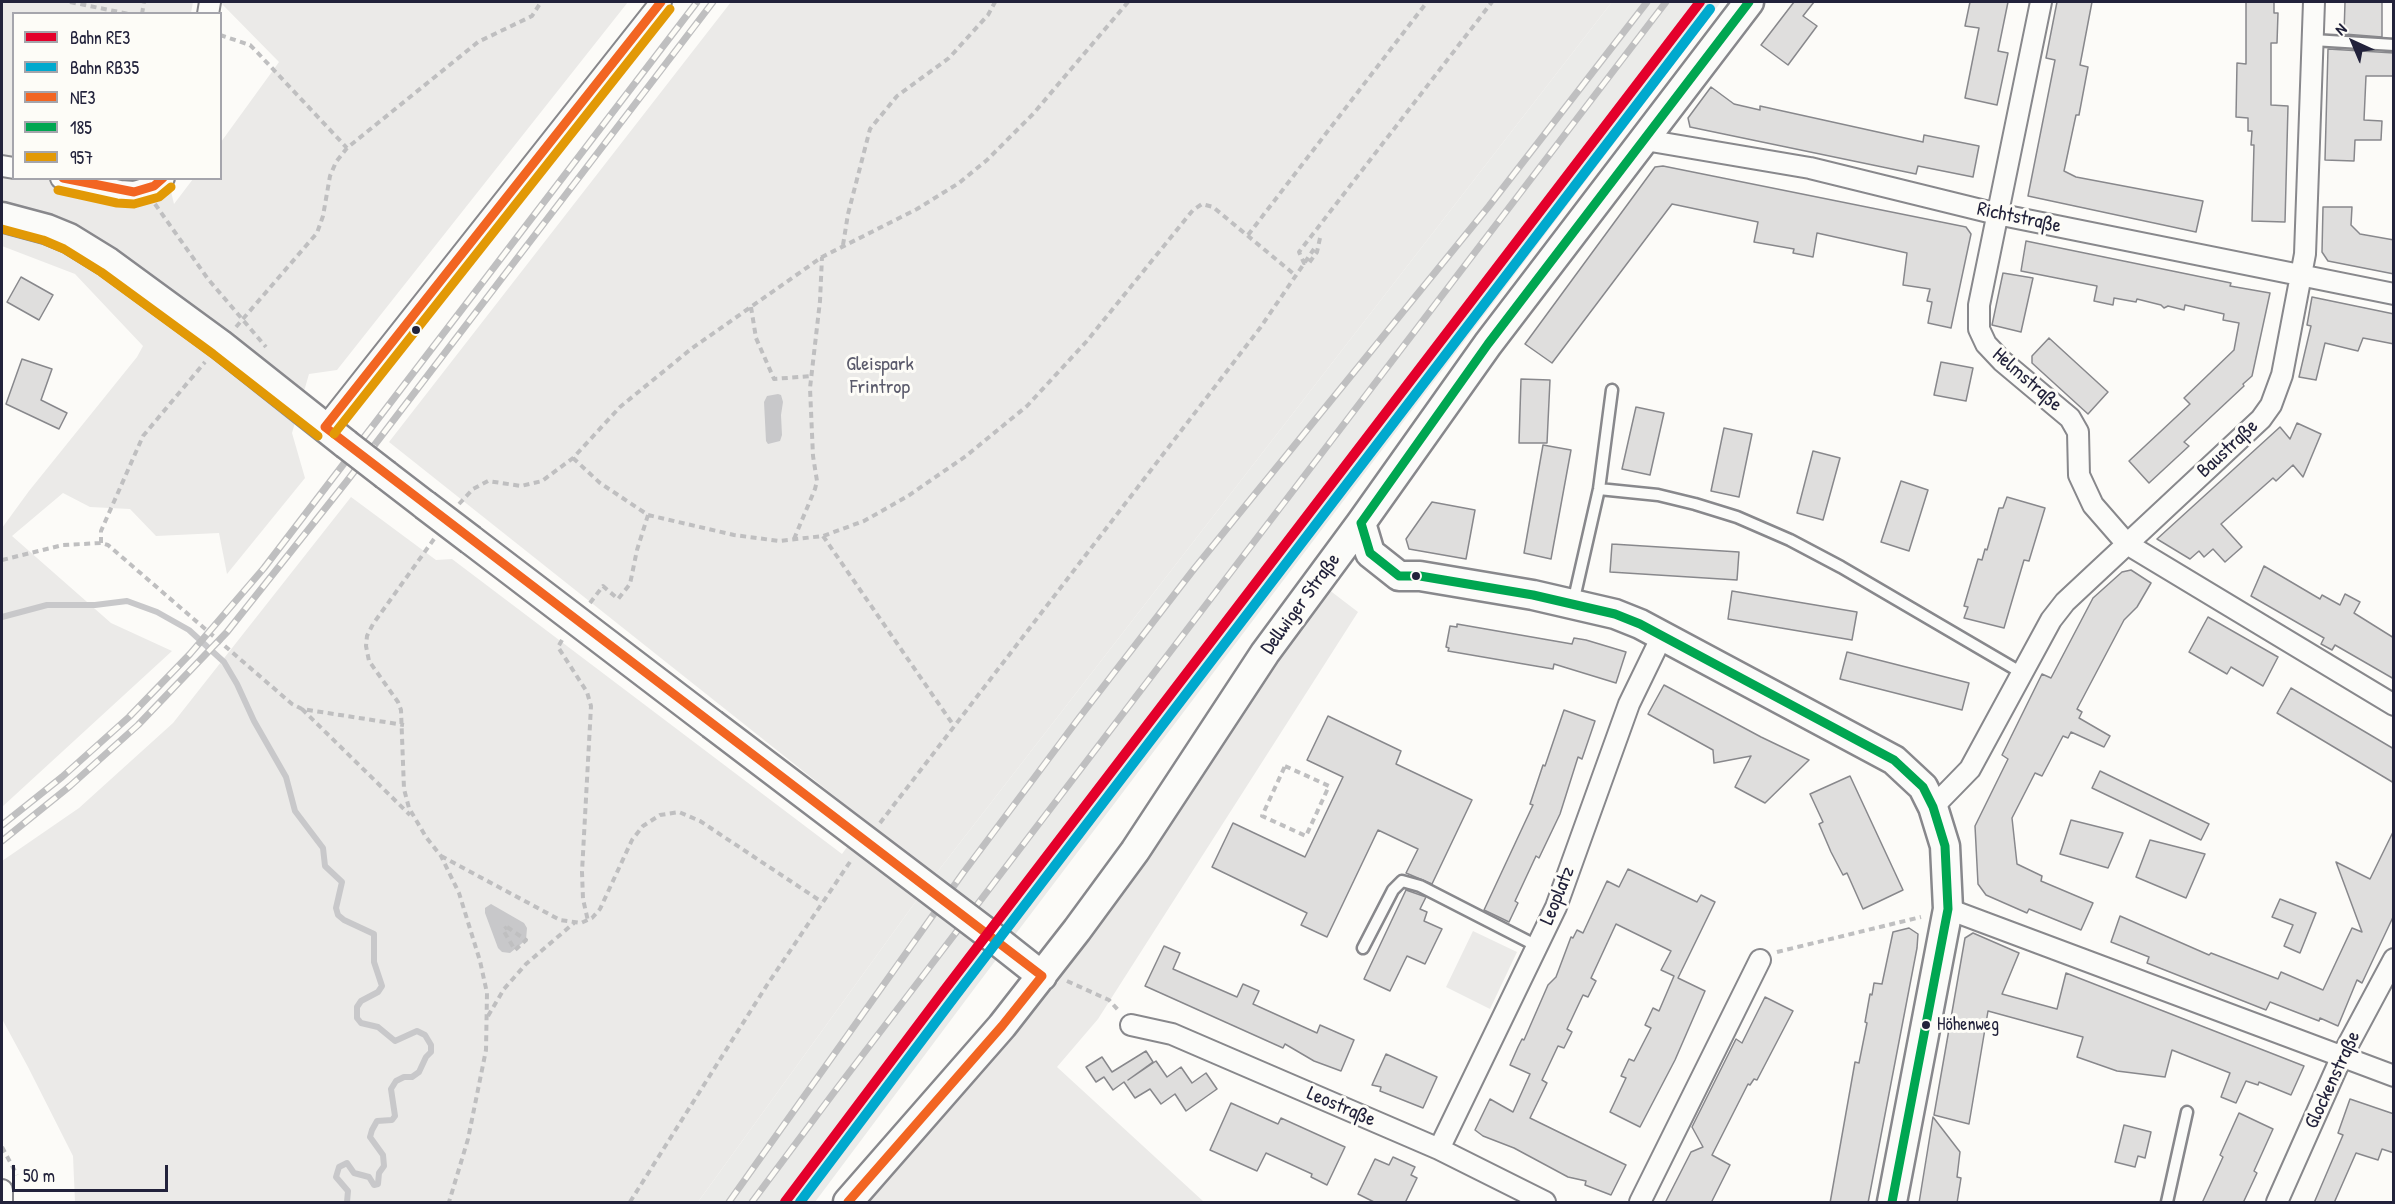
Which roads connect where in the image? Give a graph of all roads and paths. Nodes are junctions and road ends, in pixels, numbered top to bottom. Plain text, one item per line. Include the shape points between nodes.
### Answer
1 (70, 2) edge
2 (541, 2) edge
3 (661, 2) edge
4 (995, 2) edge
5 (1128, 2) edge
6 (1427, 2) edge
7 (1492, 2) edge
8 (1749, 2) edge
9 (2041, 2) edge
10 (2314, 2) edge
11 (119, 12) edge
12 (222, 36) edge
13 (2313, 40) junction
14 (2394, 45) edge
15 (1645, 140) junction
16 (347, 148) junction
17 (70, 180) edge
18 (161, 180) edge
19 (144, 190) junction
20 (1997, 214) junction
21 (2, 216) edge
22 (1248, 236) junction
23 (1320, 238) dead end
24 (843, 245) junction
25 (1314, 249) dead end
26 (822, 257) junction
27 (1305, 261) junction
28 (1296, 275) junction
29 (2302, 275) junction
30 (2394, 294) edge
31 (751, 307) junction
32 (243, 318) junction
33 (220, 344) junction
34 (268, 350) dead end
35 (811, 376) junction
36 (1612, 390) dead end
37 (336, 435) junction
38 (573, 458) junction
39 (1599, 489) junction
40 (457, 507) dead end
41 (648, 515) junction
42 (1360, 524) junction
43 (437, 534) dead end
44 (824, 536) junction
45 (793, 539) junction
46 (101, 543) junction
47 (2127, 544) junction
48 (2, 560) edge
49 (603, 586) dead end
50 (1573, 603) junction
51 (577, 621) junction
52 (1662, 636) junction
53 (2022, 673) junction
54 (2394, 705) edge
55 (302, 709) junction
56 (404, 725) junction
57 (954, 726) junction
58 (1933, 807) junction
59 (1262, 816) joint
60 (413, 818) junction
61 (875, 828) dead end
62 (855, 855) dead end
63 (441, 856) junction
64 (822, 902) junction
65 (1948, 909) junction
66 (588, 921) junction
67 (574, 923) junction
68 (1537, 946) junction
69 (1363, 948) dead end
70 (514, 950) joint
71 (2394, 959) edge
72 (1760, 960) joint
73 (1042, 976) junction
74 (1109, 999) dead end
75 (488, 1017) junction
76 (1131, 1025) dead end
77 (2342, 1056) junction
78 (2394, 1076) edge
79 (2187, 1112) dead end
80 (1439, 1149) junction
81 (2, 1190) edge
82 (2, 1203) edge
83 (449, 1203) edge
84 (630, 1203) edge
85 (848, 1203) edge
86 (1545, 1203) edge
87 (1640, 1203) edge
88 (1892, 1203) edge
89 (2167, 1203) edge
90 (2277, 1203) edge

1 - 11 path
2 - 16 path via 532,16 478,42
3 - 37 street
4 - 24 path via 949,58 897,96 870,129
5 - 24 path via 1033,114 987,160 938,197
6 - 22 path
7 - 27 path via 1299,252
8 - 15 street, Dellwiger Straße
9 - 20 street, Helmstraße
10 - 13 street, Baustraße
12 - 16 path via 250,45
13 - 14 lane
13 - 29 street, Baustraße
15 - 20 street, Richtstraße via 1810,168
15 - 42 street, Dellwiger Straße via 1488,344
16 - 32 path via 330,176 317,233
17 - 19 street via 120,191
18 - 19 street
19 - 32 path via 208,279
20 - 29 street, Richtstraße
20 - 47 street, Helmstraße via 1979,305 1979,329 1986,344 2002,361 2070,418 2078,432 2079,476 2093,506
21 - 33 street via 76,242
22 - 28 path
22 - 44 path via 1213,207 1202,204 1193,210 1086,342 1026,406 966,456 908,496
23 - 27 path via 1317,252 1309,263
24 - 26 path
25 - 27 path
26 - 31 path
26 - 35 path
27 - 28 path
28 - 57 path via 1260,328
29 - 30 street, Richtstraße
29 - 47 street, Baustraße via 2282,375 2271,405 2261,419
31 - 35 path via 756,338 774,379
31 - 38 path via 691,349 620,408
32 - 34 path
33 - 37 street
33 - 46 path via 143,436 101,531
35 - 45 path via 817,481
36 - 39 lane
37 - 51 street, bridge
38 - 40 path via 533,485 488,481 480,484
38 - 41 path via 600,483
39 - 50 lane
39 - 53 lane via 1658,495 1695,504 1769,531 1841,567
41 - 45 path via 734,535
41 - 49 path via 630,584 618,599
42 - 50 street via 1370,553 1399,576 1420,576
42 - 73 street, Dellwiger Straße via 1265,653 1135,851
43 - 56 path via 379,615 366,641 369,661 398,702
44 - 45 path
44 - 57 path
46 - 48 path via 63,545
46 - 55 path via 116,550 281,696
47 - 53 street, Baustraße via 2065,602
47 - 54 street, Helmstraße
50 - 52 street via 1615,614
51 - 66 path via 558,646 587,692 591,706 582,872
51 - 73 street, bridge
52 - 58 street via 1894,760 1923,787
52 - 68 street, Leoplatz via 1629,704 1556,908
53 - 58 street, Baustraße via 1971,769
55 - 56 path
55 - 60 path
56 - 60 path via 405,789
57 - 61 path
58 - 65 street via 1945,846
59 - 59 path via 1306,836 1329,786 1285,766
60 - 63 path
62 - 64 path
63 - 67 path via 560,920
63 - 75 path via 459,893 480,961
64 - 66 path via 700,821 673,813 654,817 638,832 600,909
64 - 84 path
65 - 72 path via 1769,954
65 - 77 street
65 - 88 street
66 - 67 path
67 - 75 path via 514,977
68 - 69 lane via 1420,886 1402,881 1393,890
68 - 80 street, Leoplatz
70 - 70 path via 503,930 507,927 526,940
71 - 77 street, Glockenstraße
72 - 87 street
73 - 74 path via 1060,979
73 - 85 street, Dellwiger Straße
75 - 83 path via 478,1094
76 - 80 street, Leostraße via 1172,1034
77 - 78 street
77 - 90 street, Glockenstraße
79 - 89 lane
80 - 86 street, Leostraße
81 - 82 street

